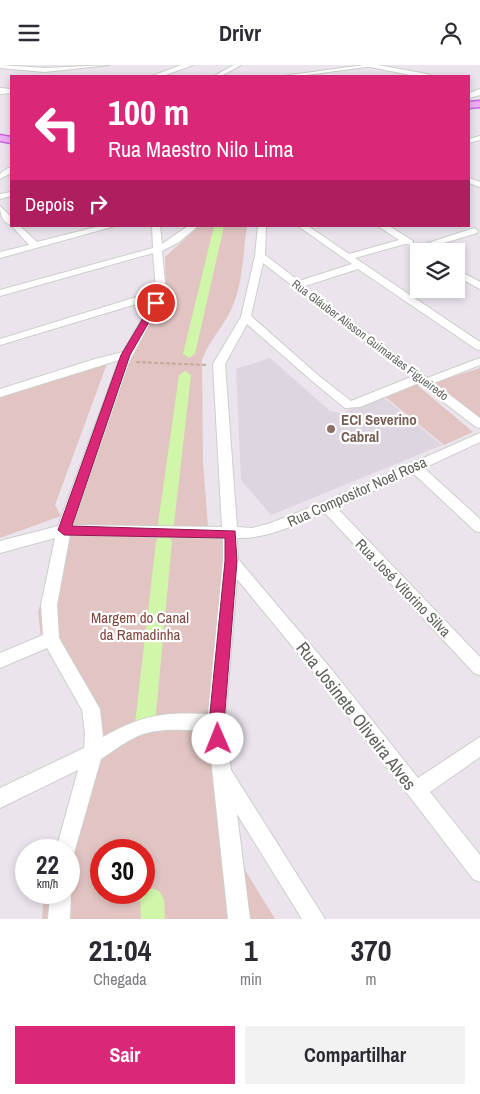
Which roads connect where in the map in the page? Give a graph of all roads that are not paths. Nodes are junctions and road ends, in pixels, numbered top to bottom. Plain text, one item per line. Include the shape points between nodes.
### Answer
1 (106, 65) edge
2 (189, 65) edge
3 (238, 65) edge
4 (368, 65) edge
5 (0, 66) edge
6 (92, 66) edge
7 (104, 74) dead end
8 (159, 75) edge
9 (219, 75) edge
10 (293, 75) edge
11 (421, 75) edge
12 (471, 176) edge
13 (480, 185) edge
14 (0, 209) edge
15 (10, 221) edge
16 (16, 227) edge
17 (107, 227) edge
18 (156, 227) edge
19 (193, 227) edge
20 (262, 227) edge
21 (304, 227) edge
22 (384, 227) edge
23 (477, 233) edge
24 (406, 241) junction
25 (410, 243) edge
26 (444, 243) edge
27 (36, 246) junction
28 (159, 249) junction
29 (0, 255) edge
30 (260, 256) junction
31 (349, 257) junction
32 (360, 265) junction
33 (465, 277) edge
34 (298, 285) junction
35 (480, 286) edge
36 (1, 291) edge
37 (161, 293) junction
38 (246, 317) junction
39 (0, 342) edge
40 (480, 347) edge
41 (124, 359) junction
42 (480, 361) edge
43 (423, 380) junction
44 (0, 393) edge
45 (480, 424) edge
46 (480, 437) edge
47 (415, 467) junction
48 (327, 507) junction
49 (480, 527) edge
50 (64, 530) junction
51 (230, 534) junction
52 (0, 547) edge
53 (231, 561) junction
54 (51, 639) junction
55 (0, 661) edge
56 (480, 668) edge
57 (216, 723) junction
58 (480, 746) edge
59 (93, 753) junction
60 (220, 771) junction
61 (415, 791) junction
62 (0, 798) edge
63 (69, 839) edge
64 (480, 872) edge
65 (60, 904) edge
66 (59, 919) edge
67 (239, 919) edge
68 (314, 919) edge

1 - 6 street
2 - 8 main road
3 - 9 street
4 - 10 street
4 - 11 street
5 - 6 street via 45,70
6 - 7 street
12 - 13 street
14 - 15 street
16 - 27 street
17 - 27 street
18 - 28 street
19 - 28 street
20 - 30 street
21 - 31 street
22 - 24 street
23 - 26 street
24 - 25 street
24 - 31 street
27 - 29 street
28 - 36 street
28 - 37 street
30 - 34 street, Rua Gláuber Alisson Guimarães Figueiredo
30 - 38 street
31 - 32 street
32 - 34 street
32 - 40 street
33 - 35 street
34 - 43 street, Rua Gláuber Alisson Guimarães Figueiredo
37 - 39 street
37 - 41 street
38 - 43 street via 349,405
38 - 51 street via 219,365
41 - 44 street via 99,361
41 - 50 street
42 - 43 street
43 - 45 street, Rua Gláuber Alisson Guimarães Figueiredo
46 - 47 street, Rua Compositor Noel Rosa
47 - 48 street, Rua Compositor Noel Rosa
47 - 49 street
48 - 51 street, Rua Compositor Noel Rosa via 270,529
48 - 56 street, Rua José Vitorino Silva
50 - 51 street, Rua Compositor Noel Rosa
50 - 52 street, Rua Compositor Noel Rosa
50 - 54 street via 49,605
51 - 53 street
53 - 57 street
53 - 61 street, Rua Josinete Oliveira Alves via 326,675
54 - 55 street
54 - 59 street via 91,709
57 - 59 street via 156,723 134,729
57 - 60 street
58 - 61 street
59 - 62 street
59 - 63 street
60 - 67 street
60 - 68 street
61 - 64 street, Rua Josinete Oliveira Alves
65 - 66 street

